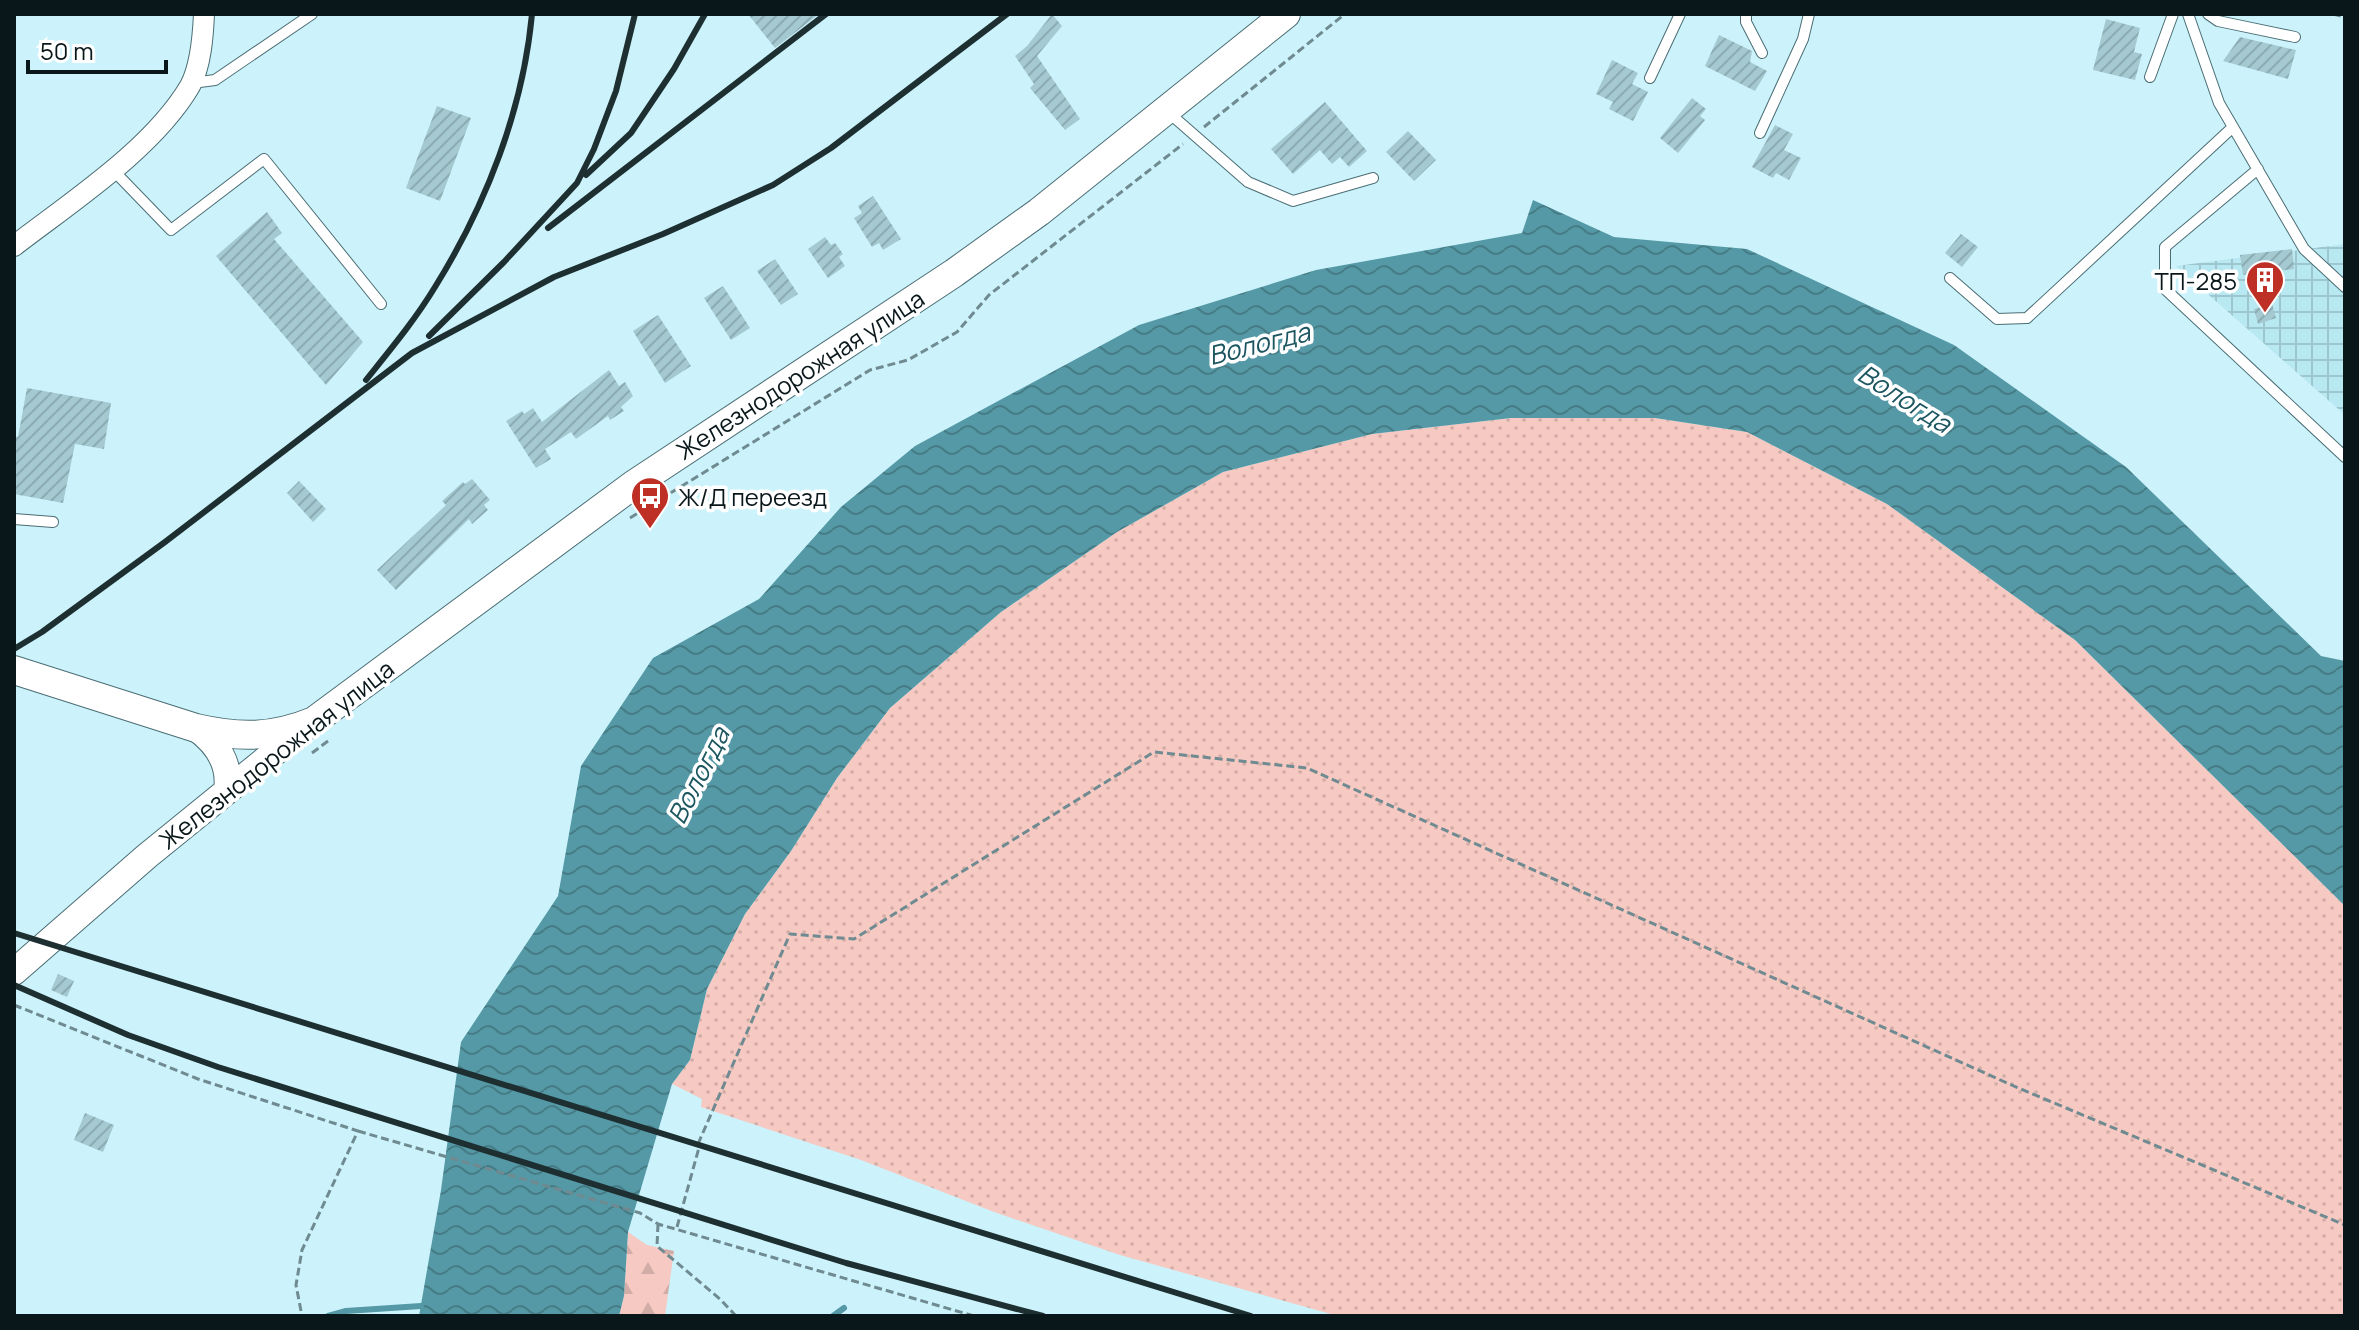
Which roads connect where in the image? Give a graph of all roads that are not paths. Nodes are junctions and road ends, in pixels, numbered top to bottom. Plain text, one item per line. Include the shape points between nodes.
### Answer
1 (204, 14) edge
2 (312, 14) edge
3 (1286, 14) edge
4 (1680, 14) edge
5 (1746, 14) edge
6 (1809, 14) edge
7 (2173, 14) edge
8 (2188, 14) edge
9 (2208, 14) edge
10 (2295, 37) dead end
11 (1762, 53) dead end
12 (2150, 77) dead end
13 (1650, 78) dead end
14 (192, 83) junction
15 (1166, 110) junction
16 (2233, 127) junction
17 (1760, 133) dead end
18 (2258, 169) junction
19 (113, 170) junction
20 (1373, 178) dead end
21 (14, 246) edge
22 (1950, 278) dead end
23 (2345, 287) edge
24 (381, 304) dead end
25 (2345, 457) edge
26 (14, 519) edge
27 (53, 522) dead end
28 (14, 670) edge
29 (314, 721) junction
30 (196, 728) junction
31 (227, 791) junction
32 (14, 972) edge

1 - 14 street
2 - 14 lane via 215,80
3 - 15 main road, Железнодорожная улица
4 - 13 lane
5 - 11 lane
6 - 17 lane
7 - 12 lane
8 - 16 lane via 2219,103
9 - 10 lane via 2218,21
14 - 19 street via 166,119
15 - 20 lane via 1248,182 1293,201
15 - 29 main road, Железнодорожная улица via 954,273 633,485
16 - 18 lane
16 - 22 lane via 2027,318 1997,319
18 - 23 lane via 2304,249
18 - 25 lane via 2165,247 2165,289
19 - 21 street
19 - 24 lane via 171,230 264,159
26 - 27 lane
28 - 30 main road
29 - 30 main road via 258,736
29 - 31 street, Железнодорожная улица
30 - 31 street via 220,751 228,773
31 - 32 street, Железнодорожная улица

